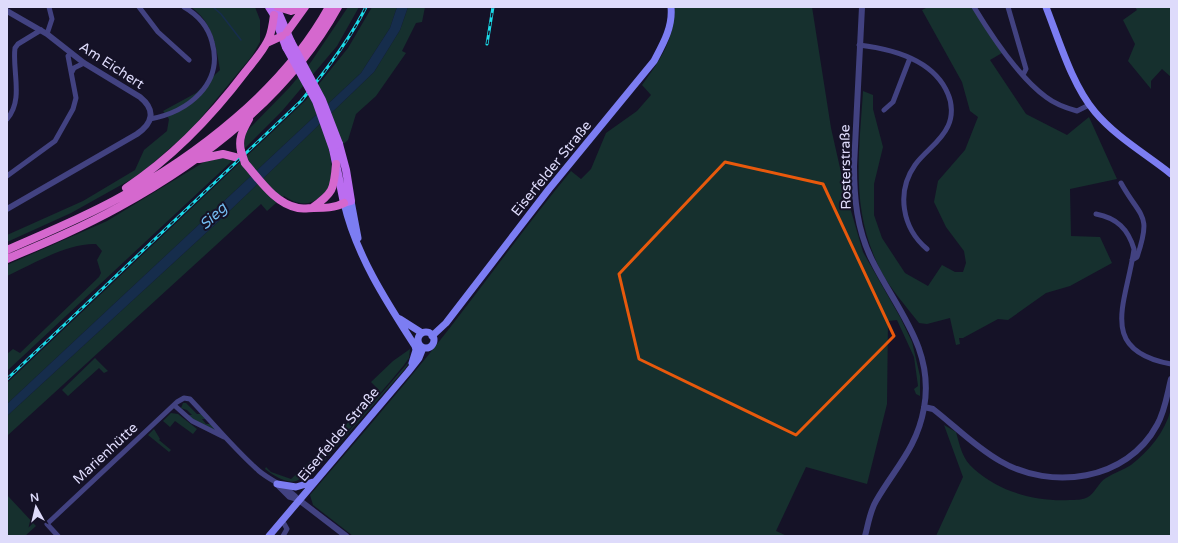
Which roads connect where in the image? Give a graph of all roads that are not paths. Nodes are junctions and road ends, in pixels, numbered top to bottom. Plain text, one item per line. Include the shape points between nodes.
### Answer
1 (49, 7) edge
2 (139, 7) edge
3 (184, 7) edge
4 (268, 7) edge
5 (304, 7) edge
6 (329, 7) edge
7 (338, 7) edge
8 (671, 7) edge
9 (862, 7) edge
10 (974, 7) edge
11 (1008, 7) edge
12 (1046, 7) edge
13 (276, 10) edge
14 (7, 11) edge
15 (41, 30) junction
16 (48, 34) junction
17 (284, 34) junction
18 (266, 44) junction
19 (859, 45) junction
20 (71, 53) junction
21 (910, 58) junction
22 (188, 60) dead end
23 (84, 63) junction
24 (72, 72) junction
25 (1023, 75) junction
26 (1089, 105) junction
27 (884, 110) dead end
28 (253, 112) junction
29 (7, 119) edge
30 (150, 119) junction
31 (336, 147) junction
32 (238, 154) junction
33 (193, 161) junction
34 (336, 164) junction
35 (1171, 174) edge
36 (7, 176) edge
37 (1121, 183) dead end
38 (348, 202) junction
39 (7, 208) edge
40 (312, 208) junction
41 (1096, 214) dead end
42 (75, 220) junction
43 (927, 249) dead end
44 (7, 250) edge
45 (7, 259) edge
46 (1132, 260) junction
47 (398, 317) junction
48 (420, 336) junction
49 (432, 336) junction
50 (423, 348) junction
51 (1171, 364) edge
52 (408, 372) junction
53 (1171, 379) edge
54 (174, 405) junction
55 (924, 407) junction
56 (225, 438) junction
57 (315, 481) junction
58 (277, 484) junction
59 (299, 500) junction
60 (282, 520) junction
61 (58, 536) edge
62 (269, 536) edge
63 (283, 536) edge
64 (346, 536) edge
65 (865, 536) edge

1 - 16 street via 52,19
2 - 22 street via 158,32
3 - 30 street via 200,19 210,33 215,59 213,74 198,95 181,109
4 - 13 main road
5 - 13 highway via 291,11
5 - 17 highway
6 - 42 highway via 295,57 235,118 150,180
7 - 28 highway via 299,64
8 - 49 main road, Eiserfelder Straße via 670,26 654,61 549,189 446,323
9 - 19 street, Rosterstraße
10 - 25 street
11 - 25 street via 1026,69
12 - 26 main road via 1078,86
13 - 17 main road
13 - 18 highway
14 - 15 street, Am Eichert
15 - 16 street, Am Eichert
15 - 29 street via 15,48 15,102
16 - 20 street, Am Eichert
17 - 18 highway
17 - 31 main road, bridge via 322,100
18 - 42 highway via 225,97 180,146 131,184
19 - 21 street
19 - 55 street, Rosterstraße via 854,166 858,217 872,260 910,326 918,345 923,362
20 - 23 street, Am Eichert
20 - 24 street via 68,56
21 - 27 street via 893,102
21 - 43 street via 937,75 950,98 952,112 948,126 938,142 916,164 906,181 903,199 905,217 916,240
23 - 24 street
23 - 30 street, Am Eichert via 144,101 150,109
24 - 36 street via 76,102 59,136 50,146
25 - 26 street via 1046,97 1061,106 1077,111
26 - 35 main road via 1108,125
28 - 32 highway via 242,132
28 - 33 highway
30 - 39 street via 147,126 137,134
31 - 34 main road
31 - 38 main road via 346,170
32 - 33 highway via 218,154
32 - 40 highway via 276,197 298,208
33 - 45 highway via 118,207
34 - 38 main road
34 - 40 highway via 335,179 330,193
37 - 46 street via 1145,222 1142,244 1137,257
38 - 40 highway via 333,202
38 - 47 main road via 349,225 372,276
41 - 46 street via 1116,220 1124,228 1132,245
42 - 44 highway
46 - 51 street via 1121,312 1124,336 1138,354
47 - 48 main road
47 - 52 main road via 416,350
48 - 49 main road via 426,332
48 - 50 main road via 418,342
49 - 50 main road, Eiserfelder Straße via 432,344
50 - 52 main road, Eiserfelder Straße
52 - 57 main road, Eiserfelder Straße
53 - 55 street via 1163,412 1139,448 1113,467 1077,478 1037,475 1006,464 986,452 933,409
54 - 56 street, Marienhütte via 192,422
54 - 56 street, Marienhütte via 182,398 188,398
54 - 61 street, Marienhütte via 47,524
55 - 65 street, Rosterstraße via 917,434 909,451 876,501
56 - 58 street, Marienhütte via 259,471
57 - 58 main road via 296,487
57 - 59 main road, Eiserfelder Straße
58 - 59 street, Marienhütte via 294,493
59 - 60 main road, Eiserfelder Straße
59 - 64 street
60 - 62 main road, Eiserfelder Straße
60 - 63 street via 287,528

